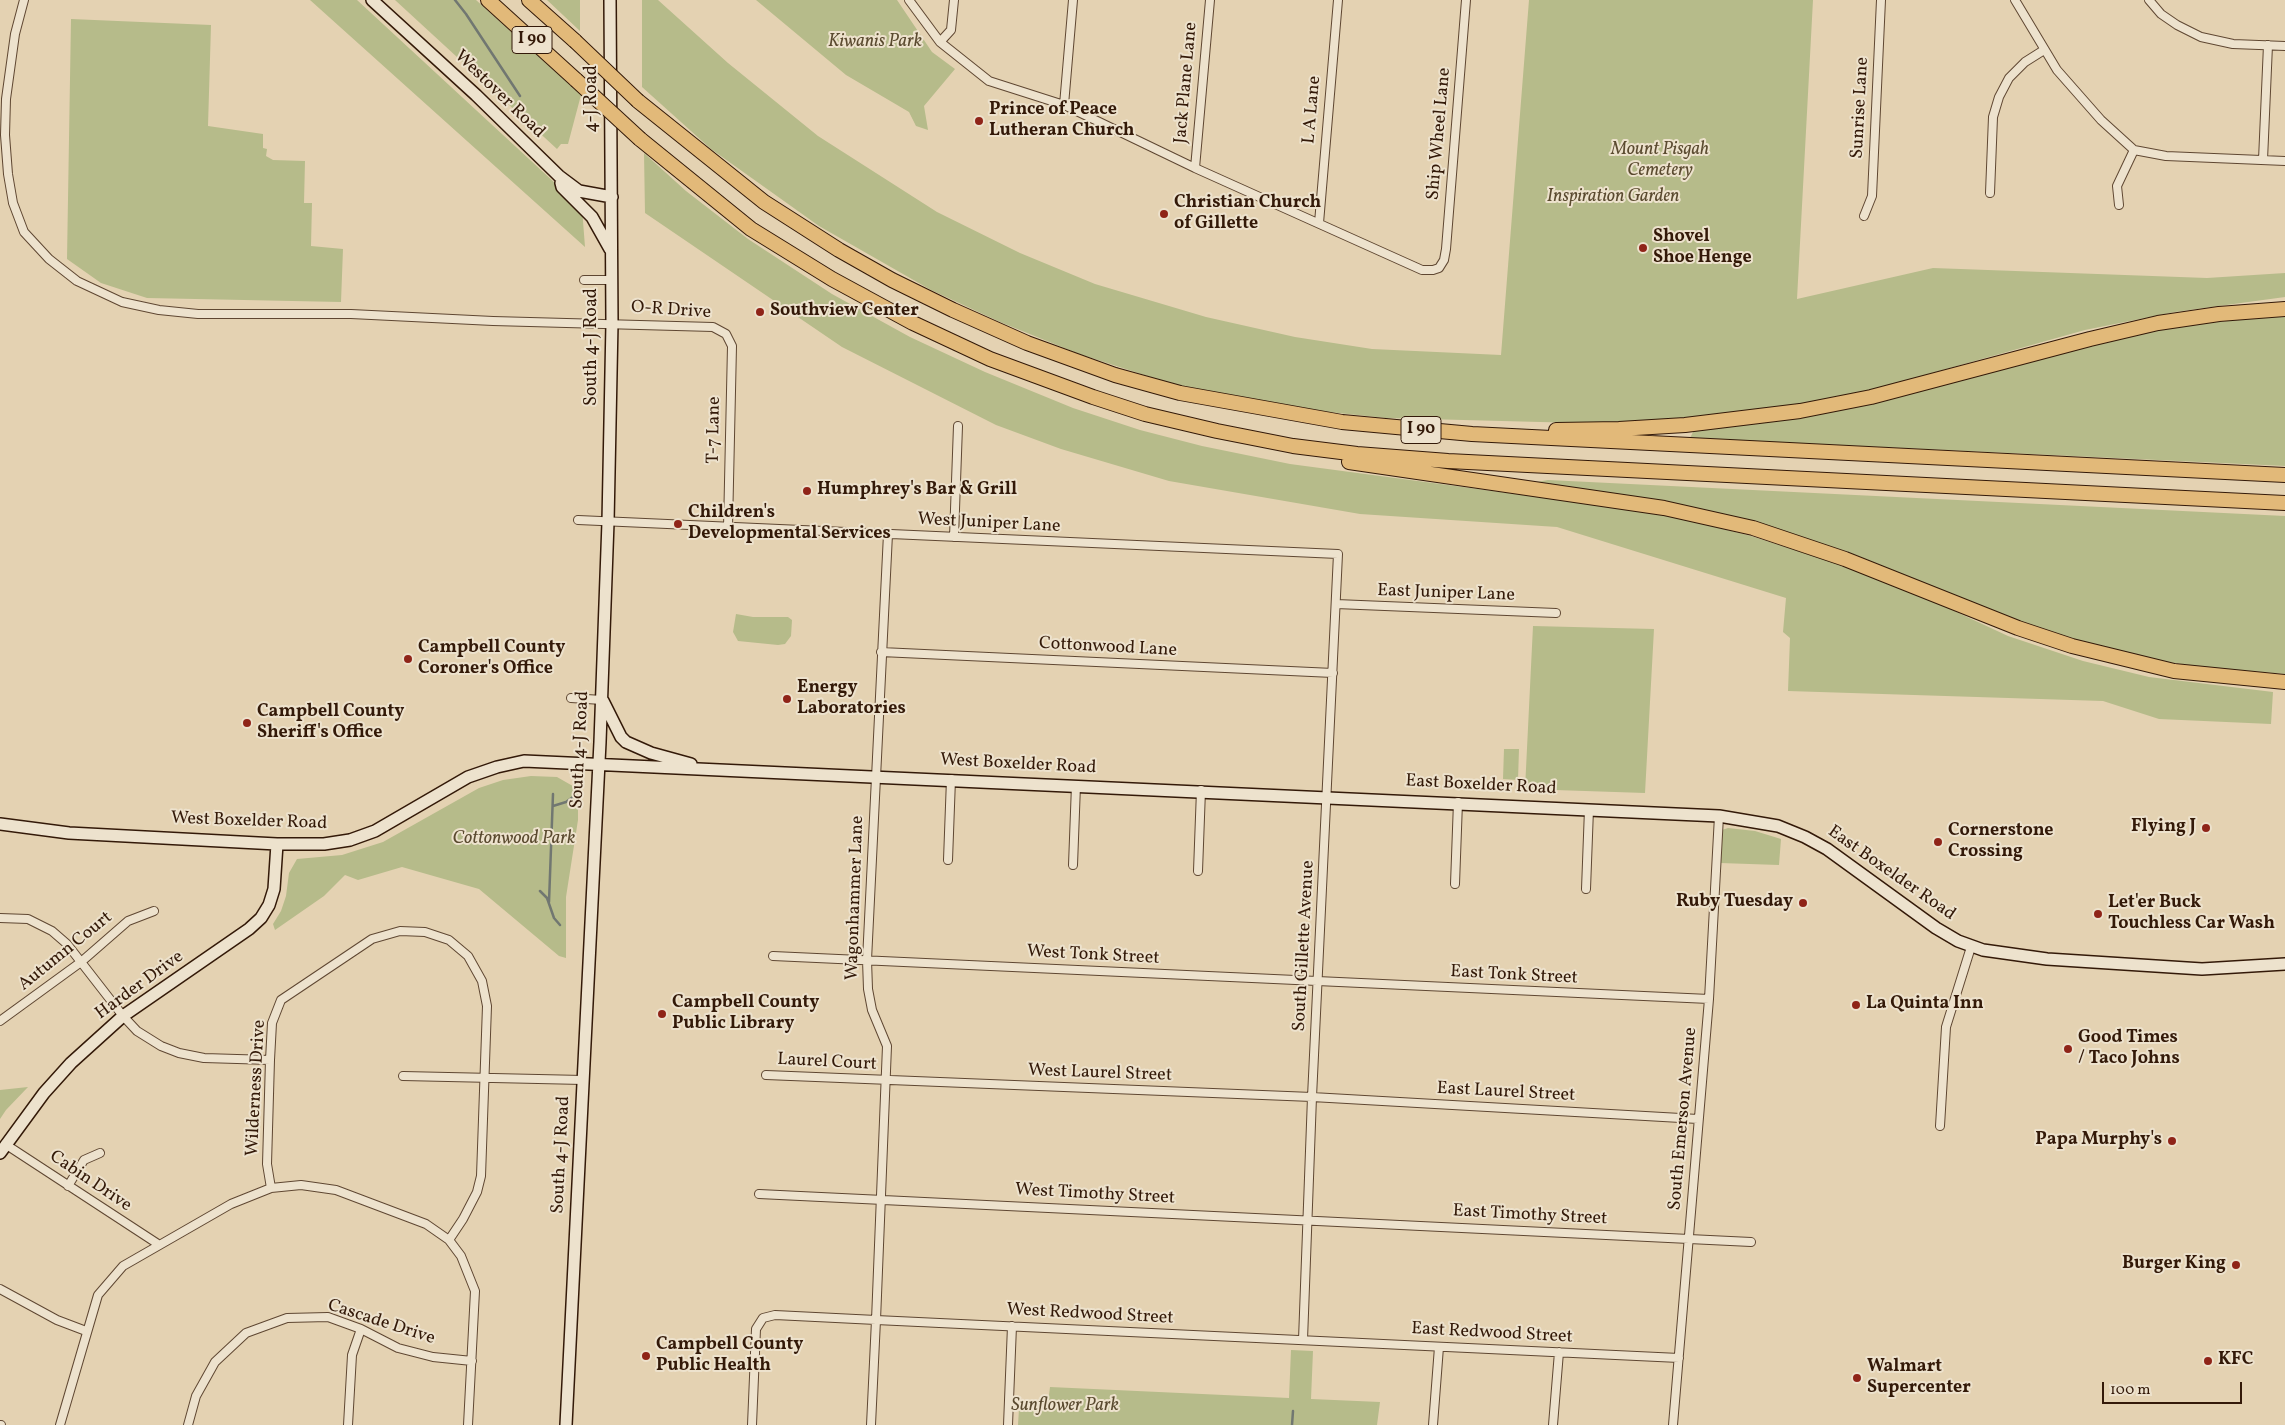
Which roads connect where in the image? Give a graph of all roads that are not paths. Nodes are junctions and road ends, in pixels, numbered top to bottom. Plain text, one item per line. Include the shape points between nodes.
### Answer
1 (24, 0) edge
2 (372, 0) edge
3 (488, 0) edge
4 (530, 0) edge
5 (610, 0) edge
6 (909, 0) edge
7 (954, 0) edge
8 (1073, 0) edge
9 (1210, 0) edge
10 (1338, 0) edge
11 (1466, 0) edge
12 (1881, 0) edge
13 (2015, 0) edge
14 (2148, 0) edge
15 (940, 42) junction
16 (2268, 45) junction
17 (2285, 46) edge
18 (2044, 50) junction
19 (1064, 105) junction
20 (2134, 150) junction
21 (2264, 160) junction
22 (2285, 161) edge
23 (1195, 168) junction
24 (559, 176) junction
25 (1990, 193) dead end
26 (612, 197) junction
27 (2119, 205) dead end
28 (1864, 216) dead end
29 (1319, 223) junction
30 (611, 251) junction
31 (584, 280) dead end
32 (611, 280) junction
33 (2285, 309) edge
34 (612, 323) junction
35 (726, 334) joint
36 (1092, 397) junction
37 (1298, 414) junction
38 (958, 426) dead end
39 (2285, 475) edge
40 (2285, 503) edge
41 (578, 520) dead end
42 (608, 522) junction
43 (728, 527) junction
44 (888, 534) junction
45 (954, 537) junction
46 (1338, 554) joint
47 (1336, 604) junction
48 (1556, 613) dead end
49 (881, 652) junction
50 (1333, 673) junction
51 (2285, 682) edge
52 (571, 698) dead end
53 (602, 700) junction
54 (598, 765) junction
55 (707, 768) junction
56 (876, 776) junction
57 (951, 779) junction
58 (1076, 785) junction
59 (1201, 790) junction
60 (1327, 796) junction
61 (1458, 802) junction
62 (1590, 809) junction
63 (1720, 816) junction
64 (0, 824) edge
65 (277, 844) junction
66 (948, 860) dead end
67 (1073, 865) dead end
68 (1198, 871) dead end
69 (1455, 884) dead end
70 (1586, 889) dead end
71 (154, 911) dead end
72 (0, 918) edge
73 (1971, 947) junction
74 (772, 956) dead end
75 (867, 960) junction
76 (81, 962) junction
77 (2285, 964) edge
78 (1318, 982) junction
79 (1709, 999) junction
80 (123, 1016) junction
81 (0, 1021) edge
82 (270, 1060) junction
83 (766, 1075) dead end
84 (403, 1076) dead end
85 (485, 1077) junction
86 (583, 1080) junction
87 (887, 1081) junction
88 (1312, 1097) junction
89 (1698, 1118) junction
90 (1940, 1126) dead end
91 (2, 1148) edge
92 (100, 1153) dead end
93 (68, 1186) junction
94 (271, 1188) junction
95 (759, 1194) dead end
96 (881, 1200) junction
97 (1308, 1220) junction
98 (1689, 1238) junction
99 (449, 1240) junction
100 (1751, 1242) dead end
101 (158, 1244) junction
102 (0, 1289) edge
103 (876, 1320) junction
104 (1012, 1326) junction
105 (361, 1329) junction
106 (86, 1331) junction
107 (1303, 1340) junction
108 (1439, 1347) junction
109 (1559, 1352) junction
110 (1679, 1358) junction
111 (472, 1361) junction
112 (60, 1425) edge
113 (188, 1425) edge
114 (348, 1425) edge
115 (468, 1425) edge
116 (566, 1425) edge
117 (752, 1425) edge
118 (872, 1425) edge
119 (1008, 1425) edge
120 (1433, 1425) edge
121 (1553, 1425) edge
122 (1673, 1425) edge

1 - 34 street, O-R Drive via 13,42 6,99 5,135 13,203 24,232 49,259 77,281 122,302 198,314 351,314
2 - 24 main road, Westover Road
3 - 36 highway, I 90, bridge via 640,139 751,229 832,279 913,323 990,359
4 - 37 highway, I 90, bridge via 638,100 764,202 847,254 953,310 1027,343 1115,375 1180,393
5 - 26 main road, 4-J Road
6 - 15 street
7 - 15 street via 951,30
8 - 19 street
9 - 23 street, Jack Plane Lane
10 - 29 street, L A Lane
11 - 29 street, Ship Wheel Lane via 1446,250 1439,268 1422,270
12 - 28 street, Sunrise Lane via 1872,196
13 - 18 street
14 - 16 street via 2161,14 2201,37 2233,44
15 - 19 street via 989,81
16 - 17 street
16 - 21 street
18 - 20 street via 2076,94
18 - 25 street via 2009,78 1999,97 1993,117
19 - 23 street
20 - 21 street via 2166,156
20 - 27 street via 2117,186
21 - 22 street
23 - 29 street
24 - 26 main road, Westover Road via 579,191
24 - 30 main road via 562,187 592,216
26 - 30 main road, South 4-J Road
30 - 32 main road, South 4-J Road
31 - 32 street
32 - 34 main road, South 4-J Road
33 - 37 highway, I 90 via 2158,323 1871,397 1731,420 1619,430 1544,430
34 - 35 street, O-R Drive via 713,327
34 - 42 main road, South 4-J Road
35 - 43 street, T-7 Lane via 732,346
36 - 40 highway, I 90 via 1217,431 1357,454
36 - 51 highway, I 90 via 1201,435 1292,453 1664,508 1753,528 2072,646 2174,670
37 - 39 highway, I 90 via 1342,422 1472,434
38 - 45 street
41 - 42 street, West Juniper Lane
42 - 43 street, West Juniper Lane
42 - 53 main road, South 4-J Road
43 - 44 street, West Juniper Lane
44 - 45 street, West Juniper Lane
44 - 49 street, Wagonhammer Lane
45 - 46 street, West Juniper Lane
46 - 47 street, South Gillette Avenue
47 - 48 street, East Juniper Lane
47 - 50 street, South Gillette Avenue
49 - 50 street, Cottonwood Lane
49 - 56 street, Wagonhammer Lane
50 - 60 street, South Gillette Avenue
52 - 53 street
53 - 54 main road, South 4-J Road
53 - 55 main road via 620,737 628,744
54 - 55 main road, West Boxelder Road
54 - 65 main road, West Boxelder Road via 524,761 496,767 468,777 399,818 350,840 324,844
54 - 86 main road, South 4-J Road
55 - 56 main road, West Boxelder Road
56 - 57 main road, West Boxelder Road
56 - 75 street, Wagonhammer Lane
57 - 58 main road, West Boxelder Road
57 - 66 street
58 - 59 main road, West Boxelder Road
58 - 67 street
59 - 60 main road, West Boxelder Road
59 - 68 street
60 - 61 main road, East Boxelder Road
60 - 78 street, South Gillette Avenue
61 - 62 main road, East Boxelder Road
61 - 69 street
62 - 63 main road, East Boxelder Road
62 - 70 street
63 - 73 main road, East Boxelder Road via 1778,826 1827,849 1936,928
63 - 79 street, South Emerson Avenue
64 - 65 main road, West Boxelder Road via 69,832
65 - 80 main road, Harder Drive via 274,889 261,918 249,930
71 - 76 street, Autumn Court via 128,921
72 - 76 street via 28,919 52,931
73 - 77 main road, East Boxelder Road via 2021,957 2202,969
73 - 90 street via 1946,1027
74 - 75 street, West Tonk Street
75 - 78 street, West Tonk Street
75 - 87 street, Wagonhammer Lane via 872,1010 887,1046
76 - 80 street
76 - 81 street, Autumn Court
78 - 79 street, East Tonk Street
78 - 88 street, South Gillette Avenue
79 - 89 street, South Emerson Avenue
80 - 82 street via 137,1031 179,1053 204,1058
80 - 91 main road, Harder Drive via 71,1063
82 - 85 street, Wilderness Drive via 272,1023 281,1000 372,939 400,930 426,932 449,940 468,956 482,981 487,1006
82 - 94 street, Wilderness Drive via 267,1164
83 - 87 street, Laurel Court
84 - 85 street
85 - 86 street
85 - 99 street, Wilderness Drive via 481,1176 463,1220
86 - 116 main road, South 4-J Road
87 - 88 street, West Laurel Street
87 - 96 street, Wagonhammer Lane
88 - 89 street, East Laurel Street
88 - 97 street, South Gillette Avenue
89 - 98 street, South Emerson Avenue
91 - 93 street, Cabin Drive
92 - 93 street via 84,1160
93 - 101 street, Cabin Drive
94 - 99 street via 301,1185 336,1190 426,1224
94 - 101 street via 230,1204
95 - 96 street, West Timothy Street
96 - 97 street, West Timothy Street
96 - 103 street, Wagonhammer Lane
97 - 98 street, East Timothy Street
97 - 107 street, South Gillette Avenue
98 - 100 street, East Timothy Street
98 - 110 street, South Emerson Avenue
99 - 111 street via 461,1256 475,1291
101 - 106 street via 123,1266 98,1295
102 - 106 street via 57,1320
103 - 104 street, West Redwood Street
103 - 117 street, West Redwood Street via 775,1315 763,1318 756,1329
103 - 118 street, Wagonhammer Lane
104 - 107 street, West Redwood Street
104 - 119 street
105 - 111 street, Cascade Drive via 398,1348
105 - 113 street, Cascade Drive via 328,1317 287,1318 246,1333 214,1362 196,1396
105 - 114 street via 352,1355
106 - 112 street
107 - 108 street, East Redwood Street
108 - 109 street, East Redwood Street
108 - 120 street
109 - 110 street, East Redwood Street
109 - 121 street
110 - 122 street, South Emerson Avenue
111 - 115 street

